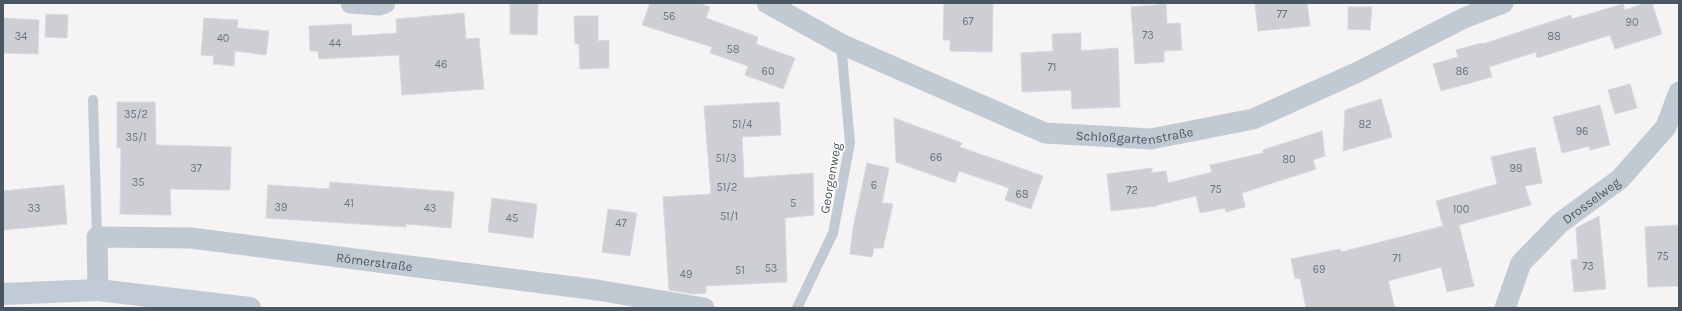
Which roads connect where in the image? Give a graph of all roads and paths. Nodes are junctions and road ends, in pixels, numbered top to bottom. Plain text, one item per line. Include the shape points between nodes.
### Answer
1 (352, 3) edge
2 (385, 3) edge
3 (768, 3) edge
4 (1503, 3) edge
5 (841, 44) junction
6 (1679, 92) edge
7 (93, 100) dead end
8 (97, 236) junction
9 (98, 290) junction
10 (3, 294) edge
11 (250, 308) edge
12 (704, 308) edge
13 (797, 308) edge
14 (1505, 308) edge

1 - 2 street
3 - 5 street, Schloßgartenstraße
4 - 5 street, Schloßgartenstraße via 1464,18 1358,72 1253,119 1151,139 1045,133
5 - 13 lane, Georgenweg via 850,143 833,233
6 - 14 street, Drosselweg via 1666,127 1620,179 1560,223 1521,263
7 - 8 lane
8 - 9 street
8 - 12 street, Römerstraße via 191,238 597,290
9 - 10 main road
9 - 11 main road

